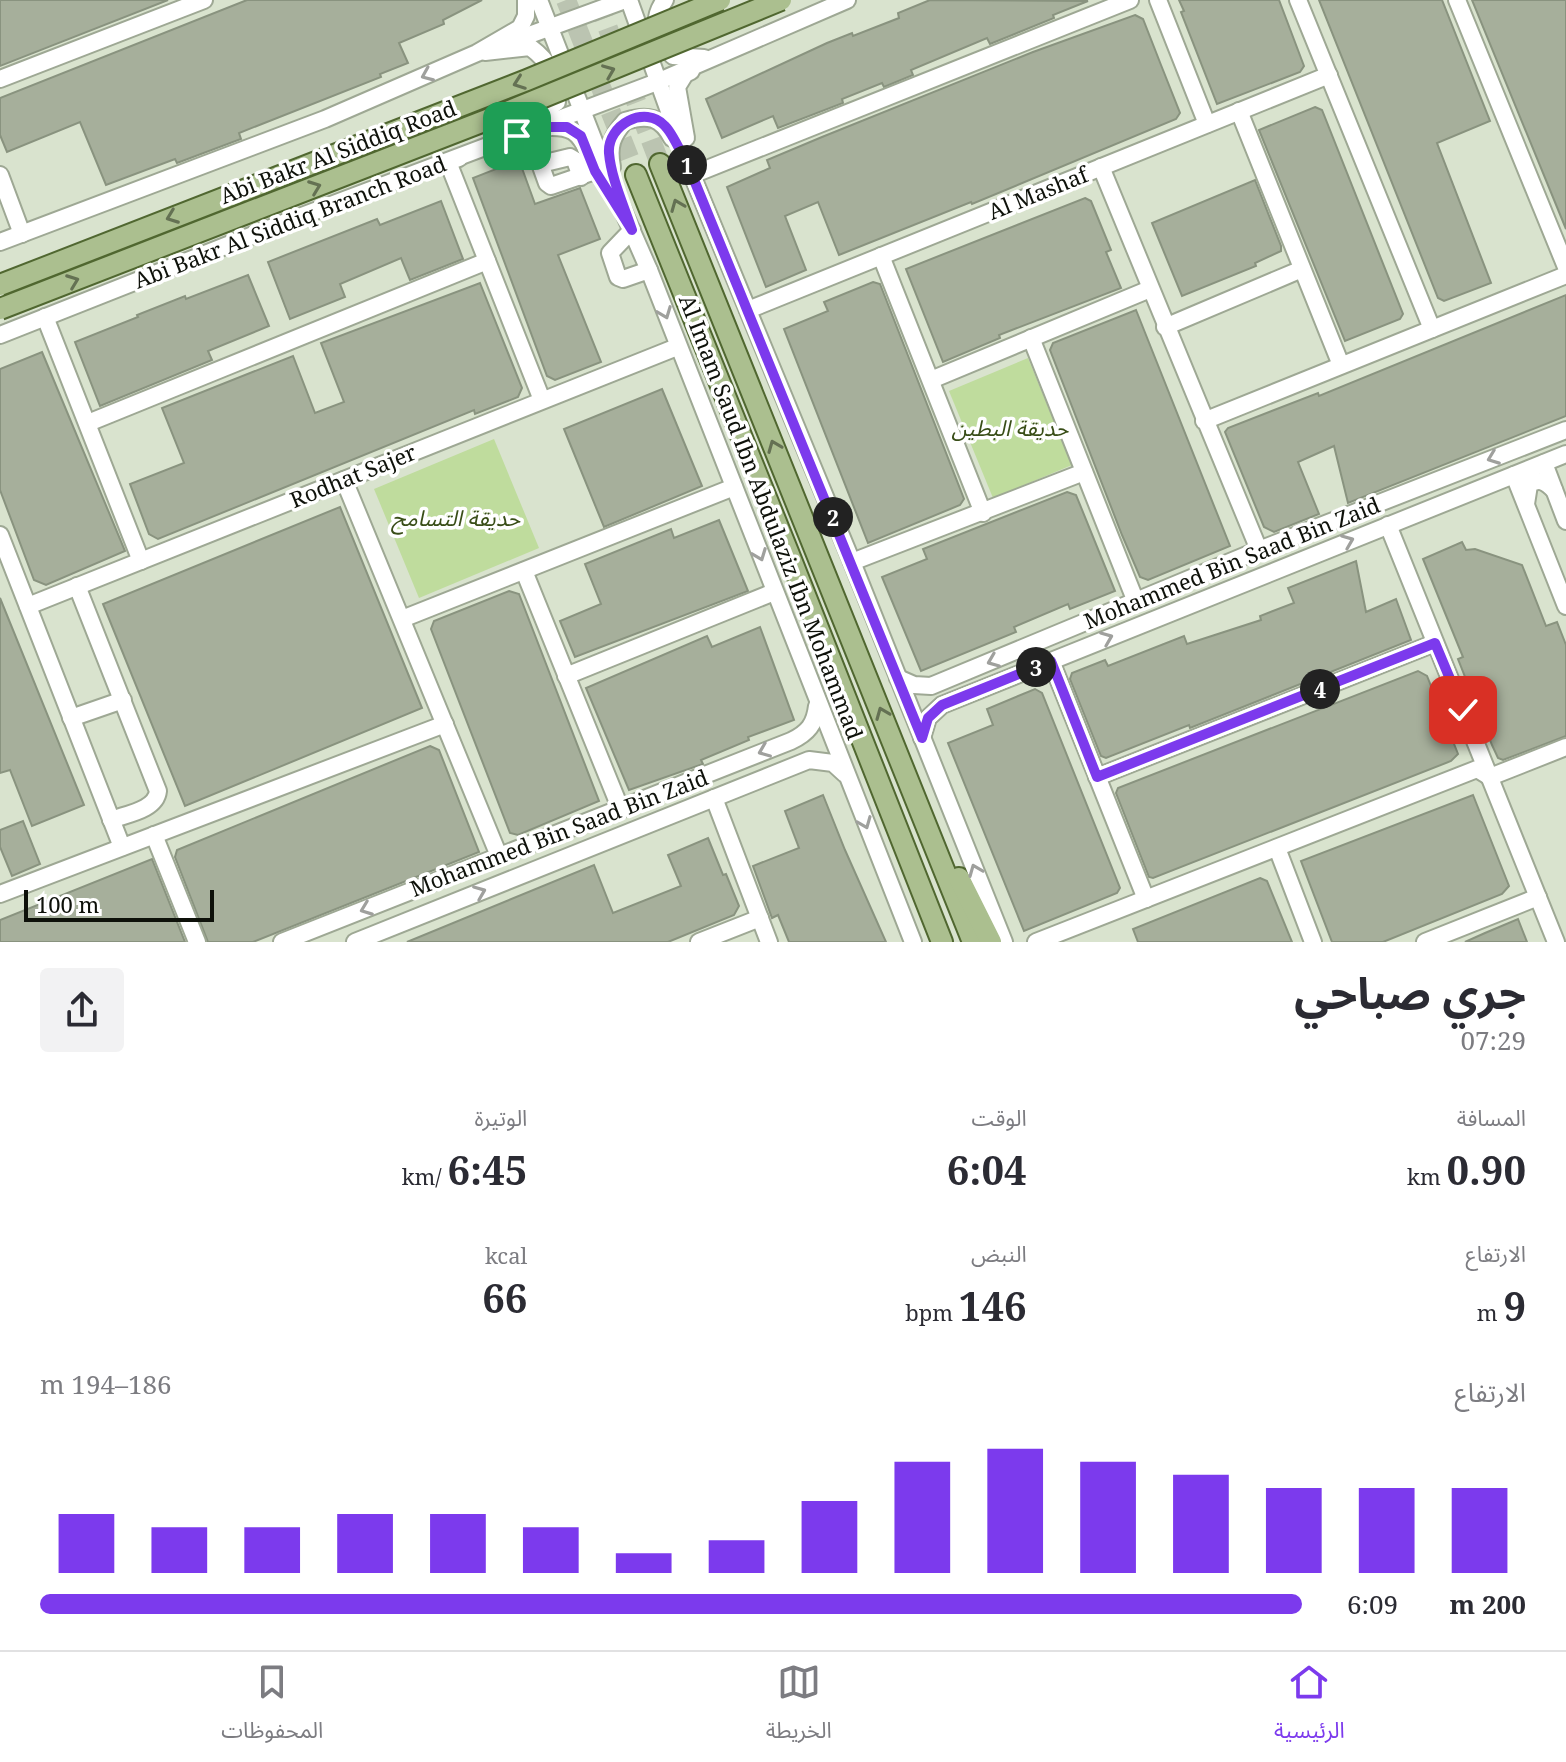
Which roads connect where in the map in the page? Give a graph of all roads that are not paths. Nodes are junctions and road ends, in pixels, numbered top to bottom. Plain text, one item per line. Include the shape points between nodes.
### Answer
1 (204, 0) edge
2 (526, 0) edge
3 (539, 0) edge
4 (627, 0) edge
5 (665, 0) edge
6 (720, 0) edge
7 (781, 0) edge
8 (848, 0) edge
9 (1130, 0) edge
10 (1158, 0) edge
11 (1298, 0) edge
12 (1457, 0) edge
13 (550, 29) junction
14 (774, 30) junction
15 (477, 53) junction
16 (1329, 75) junction
17 (0, 79) edge
18 (657, 82) junction
19 (583, 111) junction
20 (1239, 111) junction
21 (1207, 124) junction
22 (517, 136) junction
23 (448, 162) junction
24 (541, 164) junction
25 (660, 164) tunnel mouth
26 (1101, 167) junction
27 (588, 174) junction
28 (0, 175) edge
29 (636, 175) tunnel mouth
30 (692, 175) junction
31 (632, 230) junction
32 (22, 234) junction
33 (0, 242) edge
34 (881, 256) junction
35 (487, 261) junction
36 (1566, 267) edge
37 (1302, 269) junction
38 (649, 270) junction
39 (1566, 275) edge
40 (0, 285) edge
41 (1150, 289) junction
42 (0, 309) edge
43 (748, 310) junction
44 (45, 317) junction
45 (1165, 327) junction
46 (1432, 329) junction
47 (0, 335) edge
48 (1031, 338) junction
49 (677, 347) junction
50 (1341, 365) junction
51 (931, 380) junction
52 (542, 400) junction
53 (1204, 421) junction
54 (88, 423) junction
55 (1566, 430) edge
56 (1566, 454) edge
57 (1544, 463) junction
58 (1084, 472) junction
59 (1514, 475) junction
60 (344, 480) junction
61 (734, 487) junction
62 (1554, 490) junction
63 (1526, 504) junction
64 (983, 513) junction
65 (1566, 521) edge
66 (1388, 525) junction
67 (0, 535) edge
68 (1259, 550) junction
69 (141, 561) junction
70 (852, 562) junction
71 (524, 571) junction
72 (77, 586) junction
73 (774, 592) junction
74 (1136, 602) junction
75 (28, 606) junction
76 (1566, 606) edge
77 (402, 619) junction
78 (1435, 643) junction
79 (1051, 661) junction
80 (566, 676) junction
81 (898, 678) junction
82 (123, 700) junction
83 (818, 704) junction
84 (71, 718) junction
85 (445, 724) junction
86 (922, 738) junction
87 (791, 741) junction
88 (1566, 747) edge
89 (797, 765) junction
90 (846, 775) junction
91 (1097, 777) junction
92 (1490, 777) junction
93 (714, 798) junction
94 (621, 810) junction
95 (111, 820) junction
96 (928, 829) junction
97 (154, 835) junction
98 (122, 847) junction
99 (1277, 848) junction
100 (499, 856) junction
101 (0, 894) edge
102 (1538, 897) junction
103 (1146, 899) junction
104 (760, 918) junction
105 (939, 937) edge
106 (197, 942) edge
107 (282, 942) edge
108 (355, 942) edge
109 (699, 942) edge
110 (769, 942) edge
111 (913, 942) edge
112 (973, 942) edge
113 (991, 942) edge
114 (1004, 942) edge
115 (1036, 942) edge
116 (1313, 942) edge
117 (1425, 942) edge
118 (1556, 942) edge

1 - 17 street
2 - 15 street via 520,28
3 - 13 street, Al Imam Saud Ibn Abdulaziz Ibn Mohammad
4 - 13 street
4 - 18 street
5 - 14 street via 656,14 657,32 673,56 709,57
6 -> 40 main road, Abi Bakr Al Siddiq Road, bridge
42 -> 7 main road, Abi Bakr Al Siddiq Road, bridge
8 - 14 street, Abi Bakr Al Siddiq Branch Road
8 - 30 street, Abi Bakr Al Siddiq Branch Road via 685,74 677,87
9 - 30 street
10 - 21 street
11 - 16 street
12 - 36 street
13 - 15 street
13 - 19 street, Al Imam Saud Ibn Abdulaziz Ibn Mohammad
14 - 18 street, Abi Bakr Al Siddiq Branch Road
15 - 23 street via 530,47 552,68 557,102 517,130
15 -> 32 street via 325,119
16 - 20 street, Al Mashaf
16 - 46 street
18 - 19 street, Abi Bakr Al Siddiq Branch Road
18 - 30 street
19 - 22 street, Abi Bakr Al Siddiq Branch Road
19 - 31 street, Al Imam Saud Ibn Abdulaziz Ibn Mohammad
20 - 21 street, Al Mashaf
20 - 37 street
21 - 26 street, Al Mashaf
22 - 23 street, Abi Bakr Al Siddiq Branch Road
22 - 24 street via 533,144
22 - 27 street via 567,127 581,136
23 - 35 street
23 - 44 street, Abi Bakr Al Siddiq Branch Road
24 - 27 street via 570,157
24 - 27 street via 551,186
96 -> 25 main road, Al Imam Saud Ibn Abdulaziz Ibn Mohammad
26 - 34 street, Al Mashaf
26 - 41 street
27 - 31 street
28 - 32 street
29 - 105 main road, Al Imam Saud Ibn Abdulaziz Ibn Mohammad
30 - 31 street via 665,126 652,118 625,121 608,150
30 - 43 street
31 - 38 street, Al Imam Saud Ibn Abdulaziz Ibn Mohammad
31 - 38 street via 610,253 618,277
32 - 33 street
34 - 43 street, Al Mashaf
34 - 51 street
35 - 52 street
35 - 54 street
37 - 45 street
37 - 50 street
38 -> 49 street, Al Imam Saud Ibn Abdulaziz Ibn Mohammad
39 - 46 street
41 - 45 street
41 - 48 street
43 - 70 street
44 - 47 street, Abi Bakr Al Siddiq Branch Road
44 - 54 street
45 - 53 street
46 - 50 street
48 - 51 street
48 - 58 street
49 - 52 street, Rodhat Sajer
49 - 61 street, Al Imam Saud Ibn Abdulaziz Ibn Mohammad
50 - 53 street
51 - 64 street
52 - 60 street, Rodhat Sajer
53 - 68 street
54 - 69 street
55 -> 68 street, Mohammed Bin Saad Bin Zaid
56 - 57 street, Mohammed Bin Saad Bin Zaid
57 - 59 street, Mohammed Bin Saad Bin Zaid
57 - 62 street
58 - 64 street
58 - 74 street
59 - 63 street
59 - 66 street, Mohammed Bin Saad Bin Zaid
60 - 69 street, Rodhat Sajer
60 - 77 street
61 - 71 street
61 -> 73 street, Al Imam Saud Ibn Abdulaziz Ibn Mohammad
62 - 63 street via 1534,480
62 - 65 street
63 - 76 street
64 - 70 street
66 - 78 street
79 -> 66 street, Mohammed Bin Saad Bin Zaid
67 - 75 street
68 - 74 street, Mohammed Bin Saad Bin Zaid
69 - 72 street, Rodhat Sajer
70 - 81 street
71 - 77 street
71 - 80 street
72 - 75 street, Rodhat Sajer
72 - 82 street
73 - 80 street
73 - 83 street, Al Imam Saud Ibn Abdulaziz Ibn Mohammad
74 -> 81 street, Mohammed Bin Saad Bin Zaid via 931,686
75 - 84 street
77 - 85 street
78 - 91 street
78 - 92 street
79 - 86 street, Mohammed Bin Saad Bin Zaid via 942,705 928,718
79 - 91 street
80 - 94 street
81 - 86 street
82 - 84 street
82 - 95 street via 158,797 152,805
83 - 87 street, Mohammed Bin Saad Bin Zaid via 816,721
83 - 90 street, Al Imam Saud Ibn Abdulaziz Ibn Mohammad
84 - 95 street
85 - 97 street
85 - 100 street
114 -> 86 street
87 - 89 street via 804,748
87 -> 94 street, Mohammed Bin Saad Bin Zaid
88 - 92 street
89 - 90 street, Mohammed Bin Saad Bin Zaid via 822,759
89 - 93 street, Mohammed Bin Saad Bin Zaid
90 -> 111 street, Al Imam Saud Ibn Abdulaziz Ibn Mohammad
91 - 103 street
92 - 99 street via 1477,769
92 - 102 street
93 - 104 street
108 -> 93 street, Mohammed Bin Saad Bin Zaid
94 - 100 street, Mohammed Bin Saad Bin Zaid
95 - 98 street
96 - 112 main road, Al Imam Saud Ibn Abdulaziz Ibn Mohammad
96 - 113 main road
97 - 98 street
97 - 106 street
98 - 101 street
99 - 103 street
99 - 116 street
100 -> 107 street, Mohammed Bin Saad Bin Zaid
102 - 117 street
102 - 118 street
103 - 115 street
104 - 109 street
104 - 110 street

